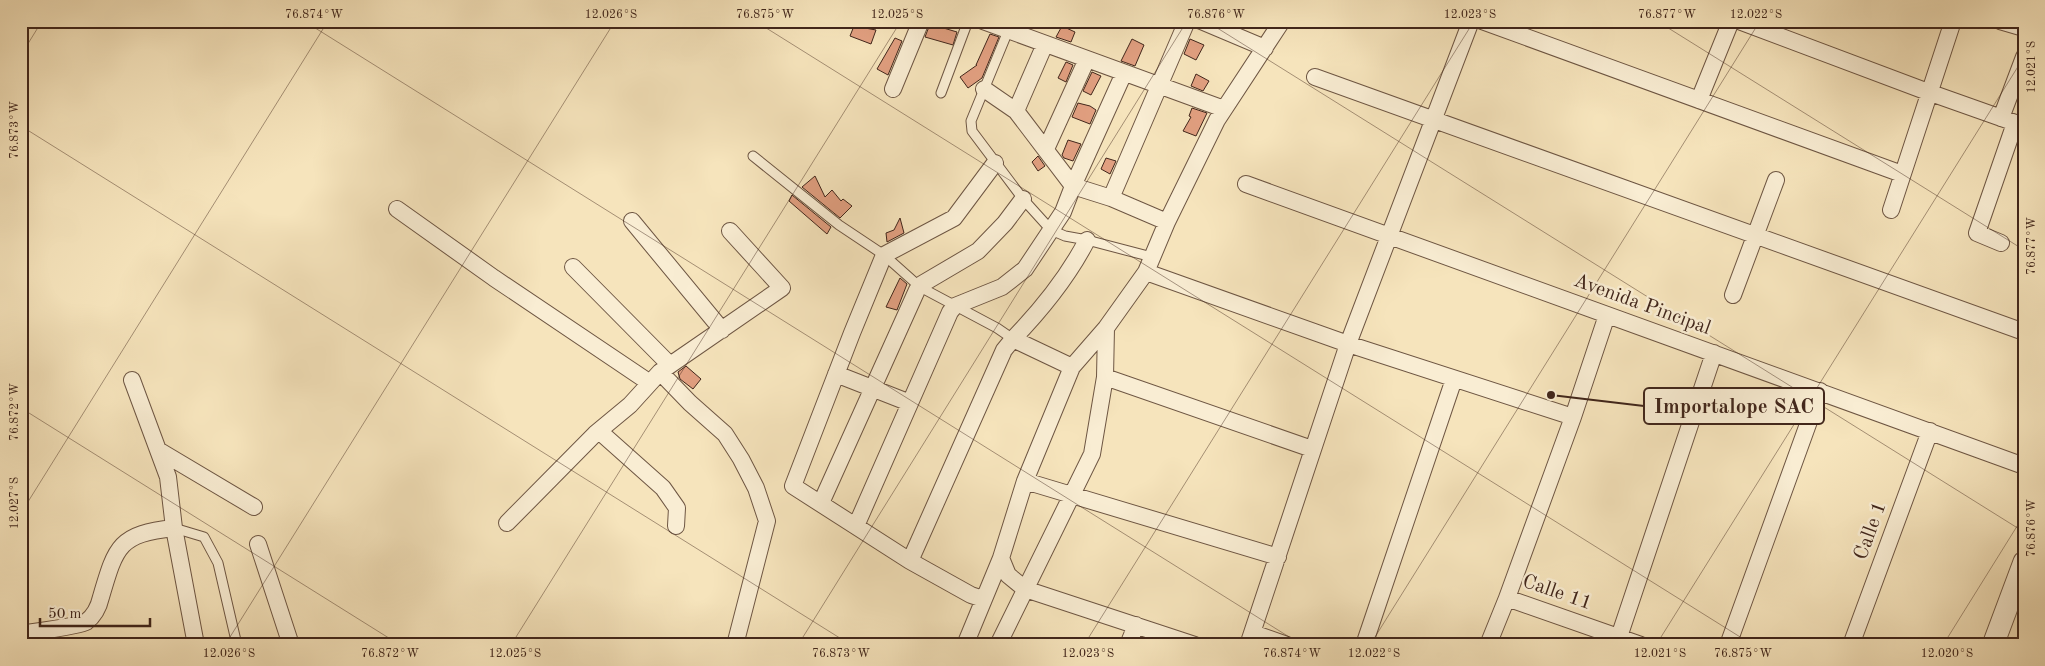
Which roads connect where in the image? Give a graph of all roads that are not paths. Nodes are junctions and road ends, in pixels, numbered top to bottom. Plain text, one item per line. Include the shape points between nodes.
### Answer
1 (921, 21) edge
2 (968, 21) edge
3 (1187, 21) edge
4 (1201, 21) edge
5 (1282, 21) edge
6 (1471, 21) edge
7 (1482, 21) edge
8 (1731, 21) edge
9 (1740, 21) edge
10 (1953, 21) edge
11 (2000, 21) edge
12 (985, 22) edge
13 (1234, 28) edge
14 (2024, 28) edge
15 (1008, 31) junction
16 (1044, 44) junction
17 (1265, 48) junction
18 (2024, 57) edge
19 (1086, 59) junction
20 (1124, 73) junction
21 (1315, 77) dead end
22 (1160, 86) junction
23 (893, 88) dead end
24 (984, 89) junction
25 (1928, 92) junction
26 (941, 93) dead end
27 (1700, 100) junction
28 (1224, 109) junction
29 (1016, 111) junction
30 (1432, 120) junction
31 (2013, 122) edge
32 (1046, 149) junction
33 (753, 156) dead end
34 (995, 163) junction
35 (1902, 174) junction
36 (1776, 180) dead end
37 (1246, 184) dead end
38 (1073, 186) junction
39 (1111, 198) junction
40 (1022, 199) junction
41 (398, 208) dead end
42 (1891, 210) dead end
43 (632, 221) dead end
44 (1167, 222) junction
45 (1051, 230) junction
46 (730, 231) dead end
47 (1756, 235) junction
48 (1390, 236) junction
49 (1087, 240) junction
50 (2001, 244) dead end
51 (884, 256) junction
52 (1149, 264) junction
53 (573, 266) dead end
54 (920, 287) junction
55 (1733, 295) dead end
56 (955, 306) junction
57 (1607, 315) junction
58 (1106, 328) junction
59 (722, 330) junction
60 (2024, 332) edge
61 (1013, 339) junction
62 (1348, 344) junction
63 (1714, 353) junction
64 (1072, 367) junction
65 (660, 373) junction
66 (836, 374) junction
67 (1105, 378) junction
68 (1454, 379) junction
69 (132, 380) dead end
70 (873, 388) junction
71 (1820, 391) junction
72 (910, 404) junction
73 (1573, 417) junction
74 (599, 431) junction
75 (1930, 431) junction
76 (1312, 449) junction
77 (158, 450) junction
78 (2024, 466) edge
79 (1025, 481) junction
80 (1071, 495) junction
81 (821, 504) junction
82 (254, 507) dead end
83 (507, 523) dead end
84 (676, 526) dead end
85 (856, 526) junction
86 (174, 528) junction
87 (258, 544) dead end
88 (1278, 557) junction
89 (1000, 558) junction
90 (910, 561) junction
91 (2023, 567) edge
92 (1025, 589) junction
93 (1507, 598) junction
94 (983, 600) junction
95 (1136, 625) junction
96 (21, 634) edge
97 (1620, 637) junction
98 (1251, 639) edge
99 (196, 645) edge
100 (237, 645) edge
101 (291, 645) edge
102 (735, 645) edge
103 (965, 645) edge
104 (998, 645) edge
105 (1128, 645) edge
106 (1195, 645) edge
107 (1288, 645) edge
108 (1364, 645) edge
109 (1488, 645) edge
110 (1641, 645) edge
111 (1728, 645) edge
112 (1851, 645) edge
113 (1993, 645) edge

1 - 23 street
2 - 26 lane
3 - 22 street
4 - 13 street
5 - 17 street
6 - 30 street
7 - 27 street
8 - 27 street
9 - 25 street
10 - 25 street
11 - 14 street
12 - 15 street
13 - 17 street
15 - 16 street
15 - 24 lane
16 - 19 street
16 - 29 street
17 - 28 street
18 - 31 street
19 - 20 street
19 - 32 street
20 - 22 street
20 - 38 street
21 - 30 street
22 - 28 street
22 - 39 street
24 - 29 street
24 - 34 lane via 971,121 972,131
25 - 31 street
25 - 35 street
27 - 35 street
28 - 44 street
29 - 32 street
30 - 47 street
30 - 48 street
31 - 50 street via 1977,233
32 - 38 street
33 - 51 lane via 839,225
34 - 40 lane
34 - 51 street via 954,218
35 - 42 street
36 - 47 street
37 - 48 street, Avenida Pincipal
38 - 39 street
38 - 45 street via 1063,212
39 - 44 street
40 - 45 lane
40 - 54 street via 978,252
41 - 65 street via 494,278
43 - 59 street
44 - 52 street
45 - 49 lane
45 - 56 street via 1025,269 1010,281
46 - 59 street via 782,288
47 - 55 street
47 - 60 street
48 - 57 street, Avenida Pincipal
48 - 62 street
49 - 52 lane
49 - 61 street via 1075,264 1040,311
51 - 54 lane
51 - 66 street
52 - 58 street
52 - 62 street
53 - 65 street
54 - 56 lane
54 - 70 street
56 - 61 lane
56 - 72 street
57 - 63 street, Avenida Pincipal
57 - 73 street
58 - 64 street
58 - 67 street
59 - 65 street
61 - 64 street
61 - 90 street via 1004,350
62 - 68 street
62 - 76 street
63 - 71 street, Avenida Pincipal
63 - 97 street
64 - 79 street
65 - 74 street via 630,405
65 - 102 street via 725,434 756,488 766,521
66 - 70 street
66 - 81 street via 793,486
67 - 76 street
67 - 80 street via 1092,454
68 - 73 street
68 - 108 street
69 - 77 street
70 - 72 street
70 - 81 street
71 - 75 street, Avenida Pincipal
71 - 111 street
72 - 85 street
73 - 93 street
74 - 83 street
74 - 84 street via 663,488 676,508
75 - 78 street, Avenida Pincipal
75 - 112 street, Calle 1
76 - 88 street
77 - 82 street
77 - 86 street via 168,477
79 - 80 street
79 - 89 street
80 - 88 street
80 - 92 street
81 - 85 street
85 - 90 street
86 - 96 street via 148,531 127,540 112,560 98,608 85,623
86 - 99 street
86 - 100 lane via 204,537 218,563
87 - 101 street
88 - 98 street
89 - 92 street via 1008,575
89 - 94 street
90 - 94 street
91 - 113 street
92 - 95 street
92 - 104 street
93 - 97 street, Calle 11
93 - 109 street, Calle 11
94 - 103 street
95 - 105 street
95 - 106 street
97 - 110 street, Calle 11
98 - 107 street

